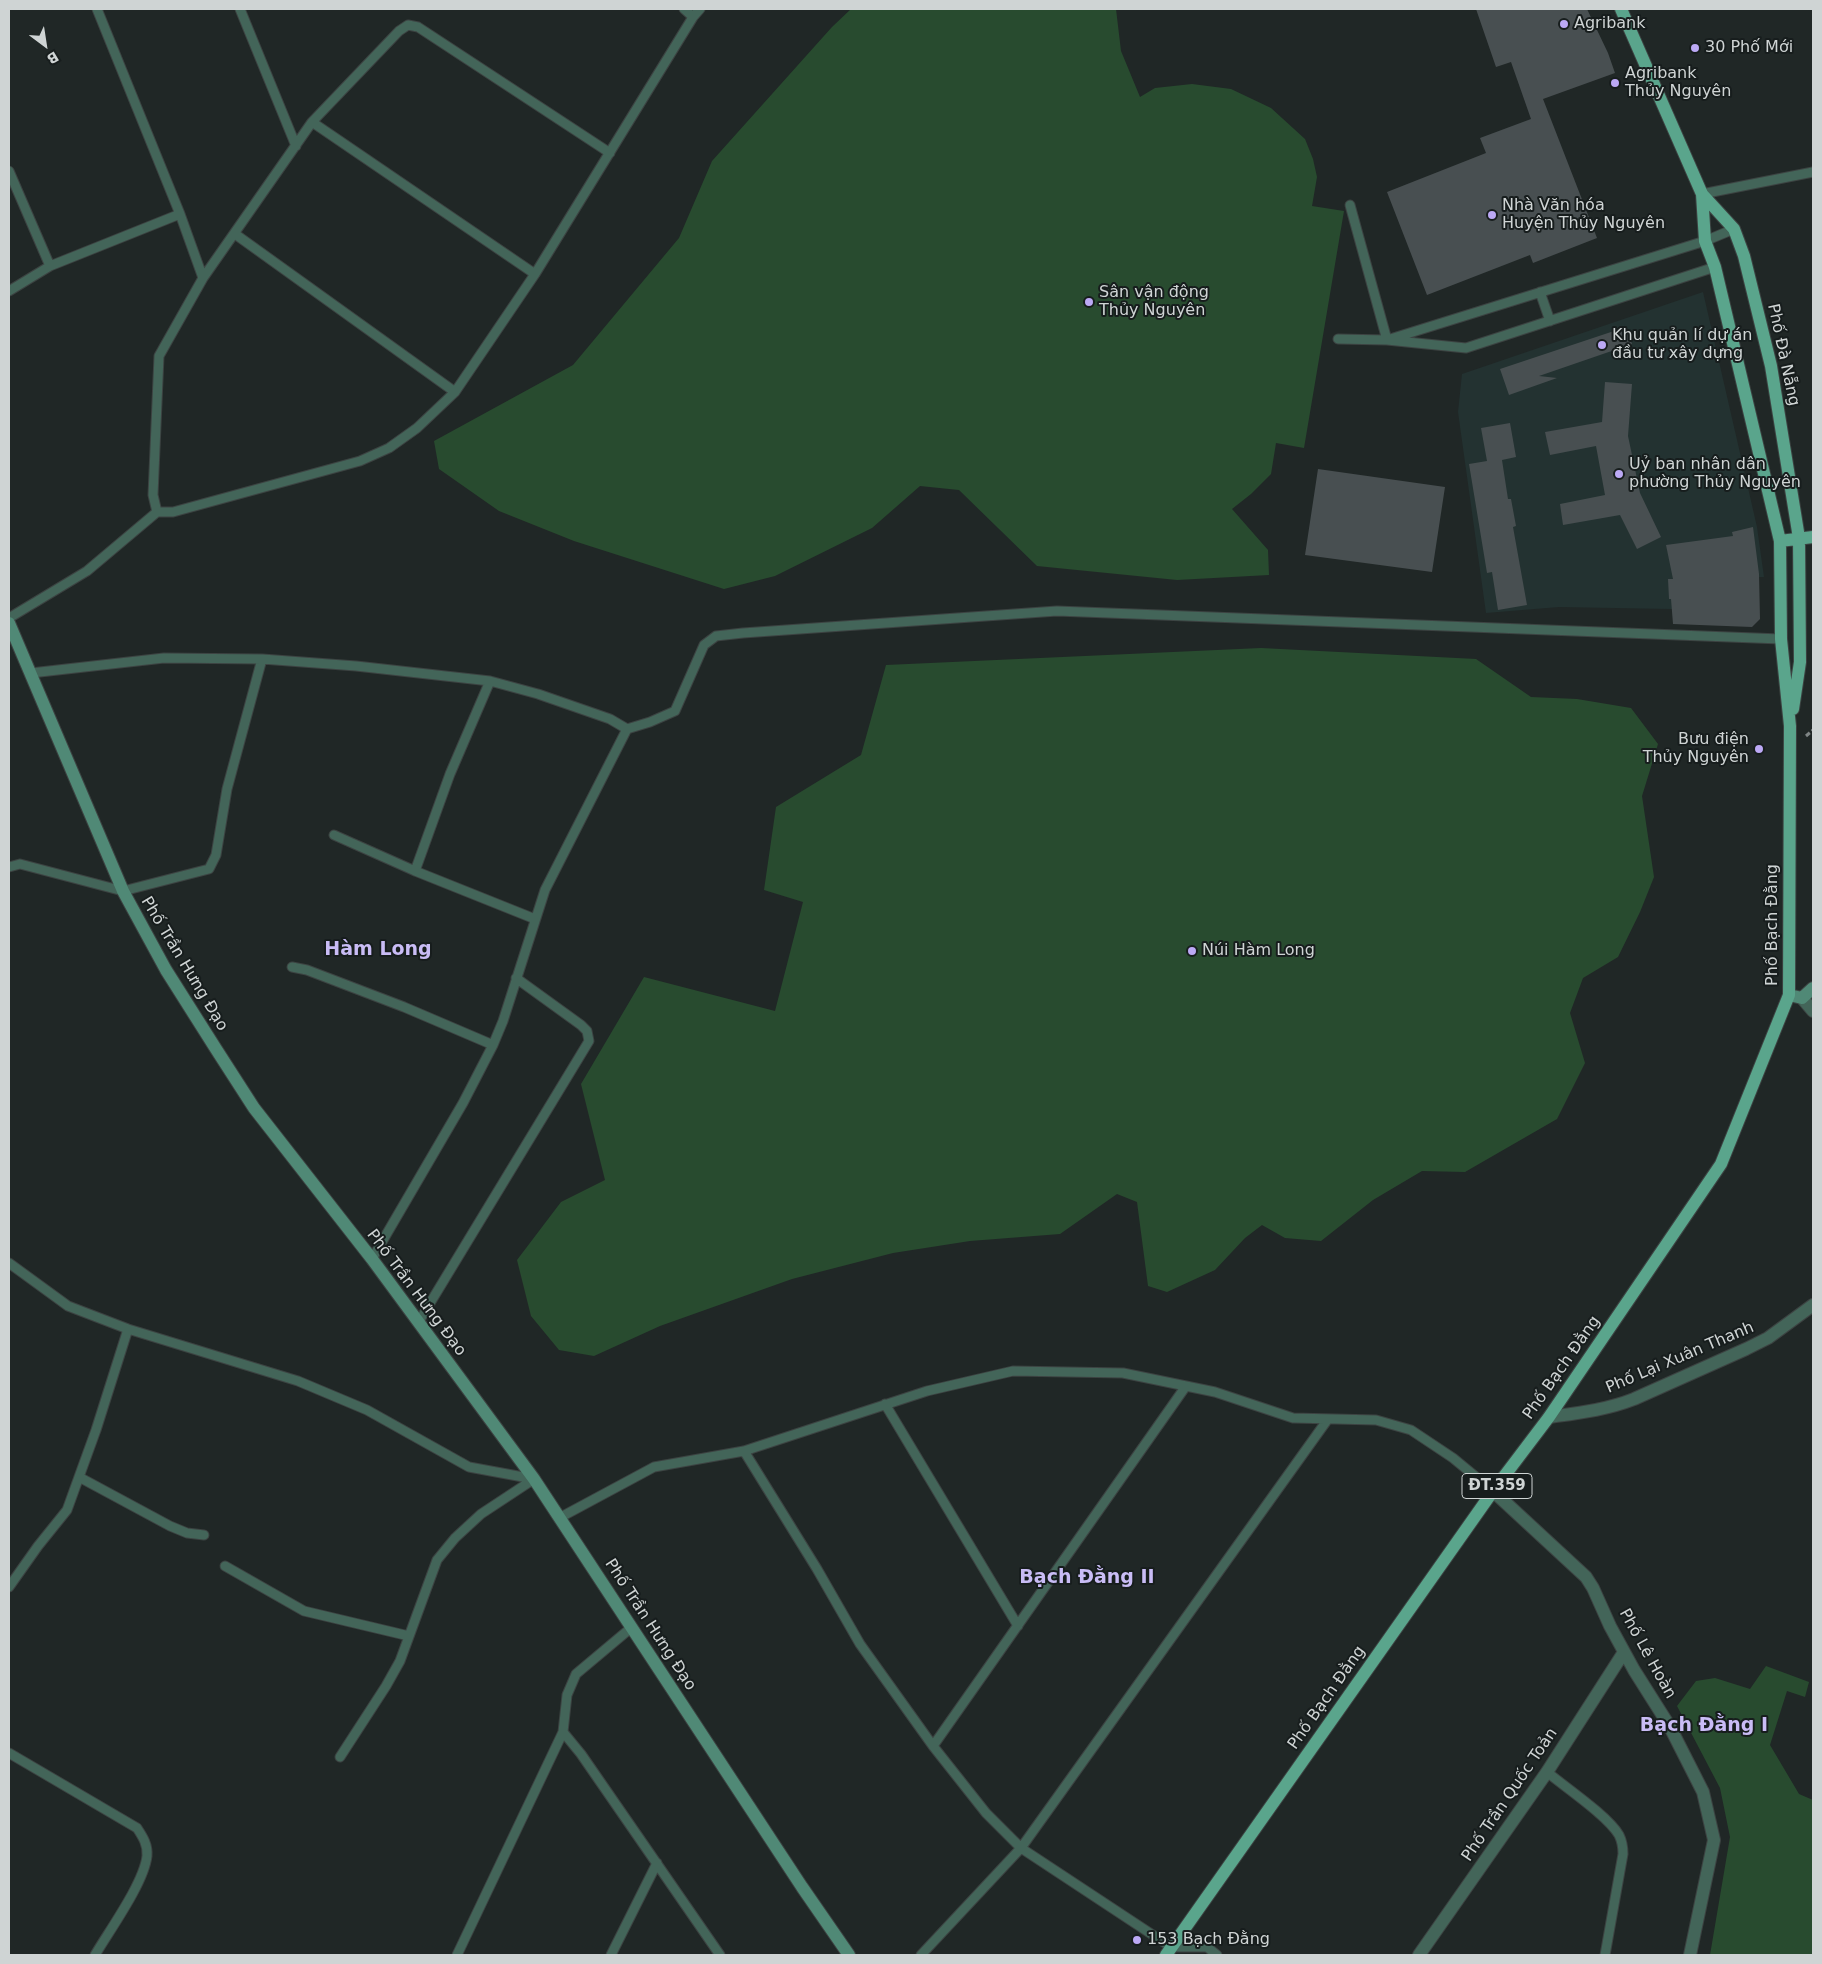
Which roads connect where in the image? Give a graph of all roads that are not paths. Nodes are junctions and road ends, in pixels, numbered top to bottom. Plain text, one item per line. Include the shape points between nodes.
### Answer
1 (97, 9) edge
2 (240, 9) edge
3 (684, 9) edge
4 (700, 9) edge
5 (1621, 9) edge
6 (693, 17) junction
7 (312, 122) junction
8 (296, 146) junction
9 (610, 152) junction
10 (9, 171) edge
11 (1813, 172) edge
12 (1702, 194) junction
13 (1350, 205) dead end
14 (180, 214) junction
15 (1734, 229) junction
16 (235, 234) junction
17 (1705, 241) junction
18 (50, 266) junction
19 (1715, 267) junction
20 (535, 274) junction
21 (203, 278) junction
22 (9, 291) edge
23 (1540, 292) junction
24 (1550, 321) junction
25 (1338, 339) dead end
26 (1387, 340) junction
27 (455, 392) junction
28 (156, 512) junction
29 (1813, 537) edge
30 (1799, 538) junction
31 (1780, 541) junction
32 (9, 618) edge
33 (9, 624) edge
34 (1781, 639) junction
35 (262, 659) junction
36 (30, 673) junction
37 (490, 681) junction
38 (1790, 726) junction
39 (627, 729) junction
40 (334, 835) dead end
41 (9, 866) edge
42 (415, 871) junction
43 (123, 891) junction
44 (536, 919) junction
45 (292, 967) dead end
46 (516, 978) junction
47 (1813, 988) edge
48 (1789, 995) junction
49 (1802, 998) junction
50 (1813, 1010) edge
51 (493, 1046) junction
52 (372, 1259) junction
53 (9, 1263) edge
54 (1813, 1306) edge
55 (418, 1323) junction
56 (128, 1329) junction
57 (1186, 1386) junction
58 (885, 1404) junction
59 (1549, 1417) junction
60 (1328, 1419) junction
61 (744, 1451) junction
62 (79, 1477) junction
63 (534, 1478) junction
64 (1493, 1491) junction
65 (561, 1517) junction
66 (204, 1535) dead end
67 (225, 1566) dead end
68 (9, 1587) edge
69 (1018, 1626) junction
70 (632, 1627) junction
71 (408, 1636) junction
72 (1624, 1652) junction
73 (563, 1732) junction
74 (934, 1746) junction
75 (9, 1753) edge
76 (340, 1757) dead end
77 (1547, 1772) junction
78 (1021, 1848) junction
79 (657, 1863) junction
80 (1169, 1951) edge
81 (95, 1955) edge
82 (457, 1955) edge
83 (610, 1955) edge
84 (720, 1955) edge
85 (849, 1955) edge
86 (922, 1955) edge
87 (1217, 1955) edge
88 (1419, 1955) edge
89 (1605, 1955) edge
90 (1690, 1955) edge

1 - 14 lane
2 - 8 lane
3 - 6 lane
4 - 6 lane
5 - 12 main road, Phố Đà Nẵng / ĐT.359
6 - 9 lane
7 - 8 lane
7 - 9 lane via 408,25 418,27
7 - 20 lane
8 - 16 lane
9 - 20 lane
10 - 18 lane
11 - 12 lane
12 - 15 main road, Phố Đà Nẵng / ĐT.359
12 - 17 main road, Phố Đà Nẵng / ĐT.359
13 - 26 lane
14 - 18 lane
14 - 21 lane
15 - 17 lane
15 - 30 main road, Phố Đà Nẵng / ĐT.359 via 1744,256 1771,366
16 - 21 lane
16 - 27 lane
17 - 19 main road, Phố Đà Nẵng / ĐT.359
17 - 23 lane
18 - 22 lane
19 - 24 lane
19 - 31 main road, Phố Đà Nẵng / ĐT.359
20 - 27 lane
21 - 28 lane via 159,356 153,495
23 - 24 lane
23 - 26 lane
24 - 26 lane via 1466,348
25 - 26 lane
27 - 28 lane via 417,428 389,448 360,461 173,512
28 - 32 lane via 86,571
29 - 30 main road
30 - 31 main road
30 - 38 main road, Phố Bạch Đằng / ĐT.359 via 1800,662
31 - 34 main road, Phố Bạch Đằng / ĐT.359
33 - 36 street, Phố Trần Hưng Đạo
34 - 38 main road, Phố Bạch Đằng / ĐT.359
34 - 39 lane via 1057,611 743,633 716,636 704,646 675,711
35 - 36 lane via 164,658
35 - 37 lane
35 - 43 lane via 227,789 212,865 209,869
36 - 43 street, Phố Trần Hưng Đạo
37 - 39 lane via 592,712
37 - 42 lane via 450,774
38 - 48 main road, Phố Bạch Đằng / ĐT.359
39 - 44 lane via 545,890
40 - 42 lane
41 - 43 lane via 20,864
42 - 44 lane
43 - 52 street, Phố Trần Hưng Đạo via 166,970 254,1108
44 - 46 lane
45 - 51 lane via 404,1007
46 - 51 lane
46 - 55 lane via 581,1025 589,1041
47 - 49 street
48 - 49 street
48 - 59 main road, Phố Bạch Đằng / ĐT.359 via 1721,1164
49 - 50 street
51 - 52 lane
52 - 55 street, Phố Trần Hưng Đạo
53 - 56 lane via 68,1306
54 - 59 street, Phố Lại Xuân Thanh via 1754,1345 1616,1406
55 - 63 street, Phố Trần Hưng Đạo
56 - 62 lane
56 - 63 lane via 298,1382 367,1410 469,1467
57 - 58 lane via 1123,1373 1013,1371
57 - 60 lane via 1215,1392 1293,1418
57 - 69 lane
58 - 61 lane
58 - 69 lane
59 - 64 main road, Phố Bạch Đằng / ĐT.359
60 - 64 lane via 1376,1420 1411,1430 1453,1458
60 - 78 lane
61 - 65 lane via 654,1467
61 - 74 lane via 860,1644
62 - 66 lane via 163,1523 187,1533
62 - 68 lane via 67,1510
63 - 65 street, Phố Trần Hưng Đạo
63 - 71 lane via 481,1514 436,1560
64 - 72 street, Phố Lê Hoàn via 1586,1577
64 - 80 main road, Phố Bạch Đằng / ĐT.359
65 - 70 street, Phố Trần Hưng Đạo
67 - 71 lane via 309,1612
69 - 74 lane
70 - 73 lane via 576,1674 566,1695
70 - 85 street, Phố Trần Hưng Đạo
71 - 76 lane via 400,1661 386,1686
72 - 77 street, Phố Trần Quốc Toản
72 - 90 street, Phố Lê Hoàn via 1670,1727 1703,1792 1714,1840
73 - 79 lane
73 - 82 lane
74 - 78 lane via 986,1813
75 - 81 lane via 137,1828 146,1843 147,1857 136,1887
77 - 88 street, Phố Trần Quốc Toản
77 - 89 lane via 1607,1820 1622,1845
78 - 80 lane
78 - 86 lane
79 - 83 lane
79 - 84 lane
80 - 87 lane via 1207,1948

